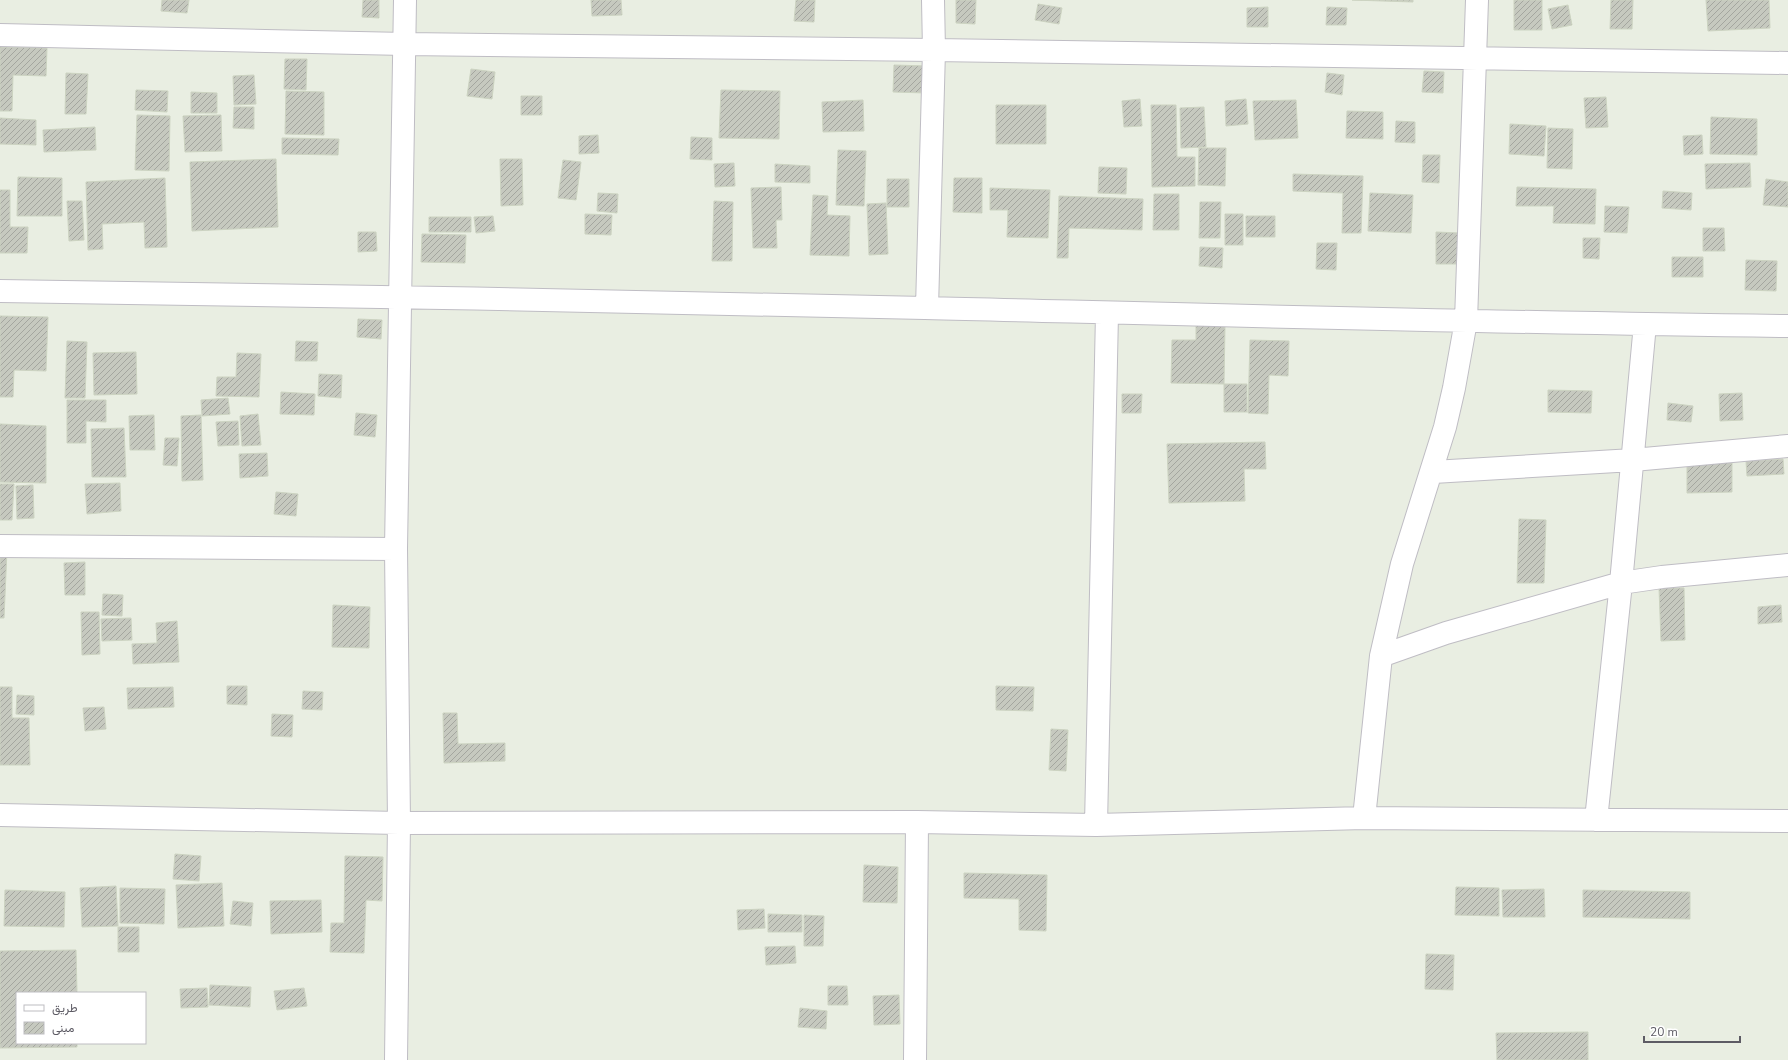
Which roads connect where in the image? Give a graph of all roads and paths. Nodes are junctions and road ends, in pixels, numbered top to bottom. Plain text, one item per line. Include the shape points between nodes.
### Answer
1 (405, 0) edge
2 (933, 0) edge
3 (1477, 0) edge
4 (0, 35) edge
5 (405, 44) junction
6 (934, 50) junction
7 (1476, 59) junction
8 (1788, 63) edge
9 (0, 291) edge
10 (401, 298) junction
11 (927, 308) junction
12 (1107, 314) junction
13 (1466, 321) junction
14 (1645, 324) junction
15 (1788, 326) edge
16 (1788, 446) edge
17 (1633, 460) junction
18 (1433, 472) junction
19 (0, 546) edge
20 (396, 549) junction
21 (1788, 565) edge
22 (1621, 583) junction
23 (1381, 656) junction
24 (0, 816) edge
25 (1364, 818) junction
26 (1596, 820) junction
27 (1788, 821) edge
28 (917, 822) junction
29 (399, 823) junction
30 (1096, 825) junction
31 (396, 1060) edge
32 (915, 1060) edge

1 - 5 street
2 - 6 street
3 - 7 street
4 - 5 street
5 - 6 street
5 - 10 street
6 - 7 street
6 - 11 street
7 - 8 street
7 - 13 street
9 - 10 street
10 - 11 street
10 - 20 street
11 - 12 street
12 - 13 street
12 - 30 street
13 - 14 street
13 - 18 street via 1454,388
14 - 15 street
14 - 17 street
16 - 17 street
17 - 18 street
17 - 22 street
18 - 23 street via 1402,564
19 - 20 street
20 - 29 street
21 - 22 street
22 - 23 street via 1446,633
22 - 26 street
23 - 25 street
24 - 29 street
25 - 26 street
25 - 30 street
26 - 27 street
28 - 29 street
28 - 30 street
28 - 32 street
29 - 31 street

